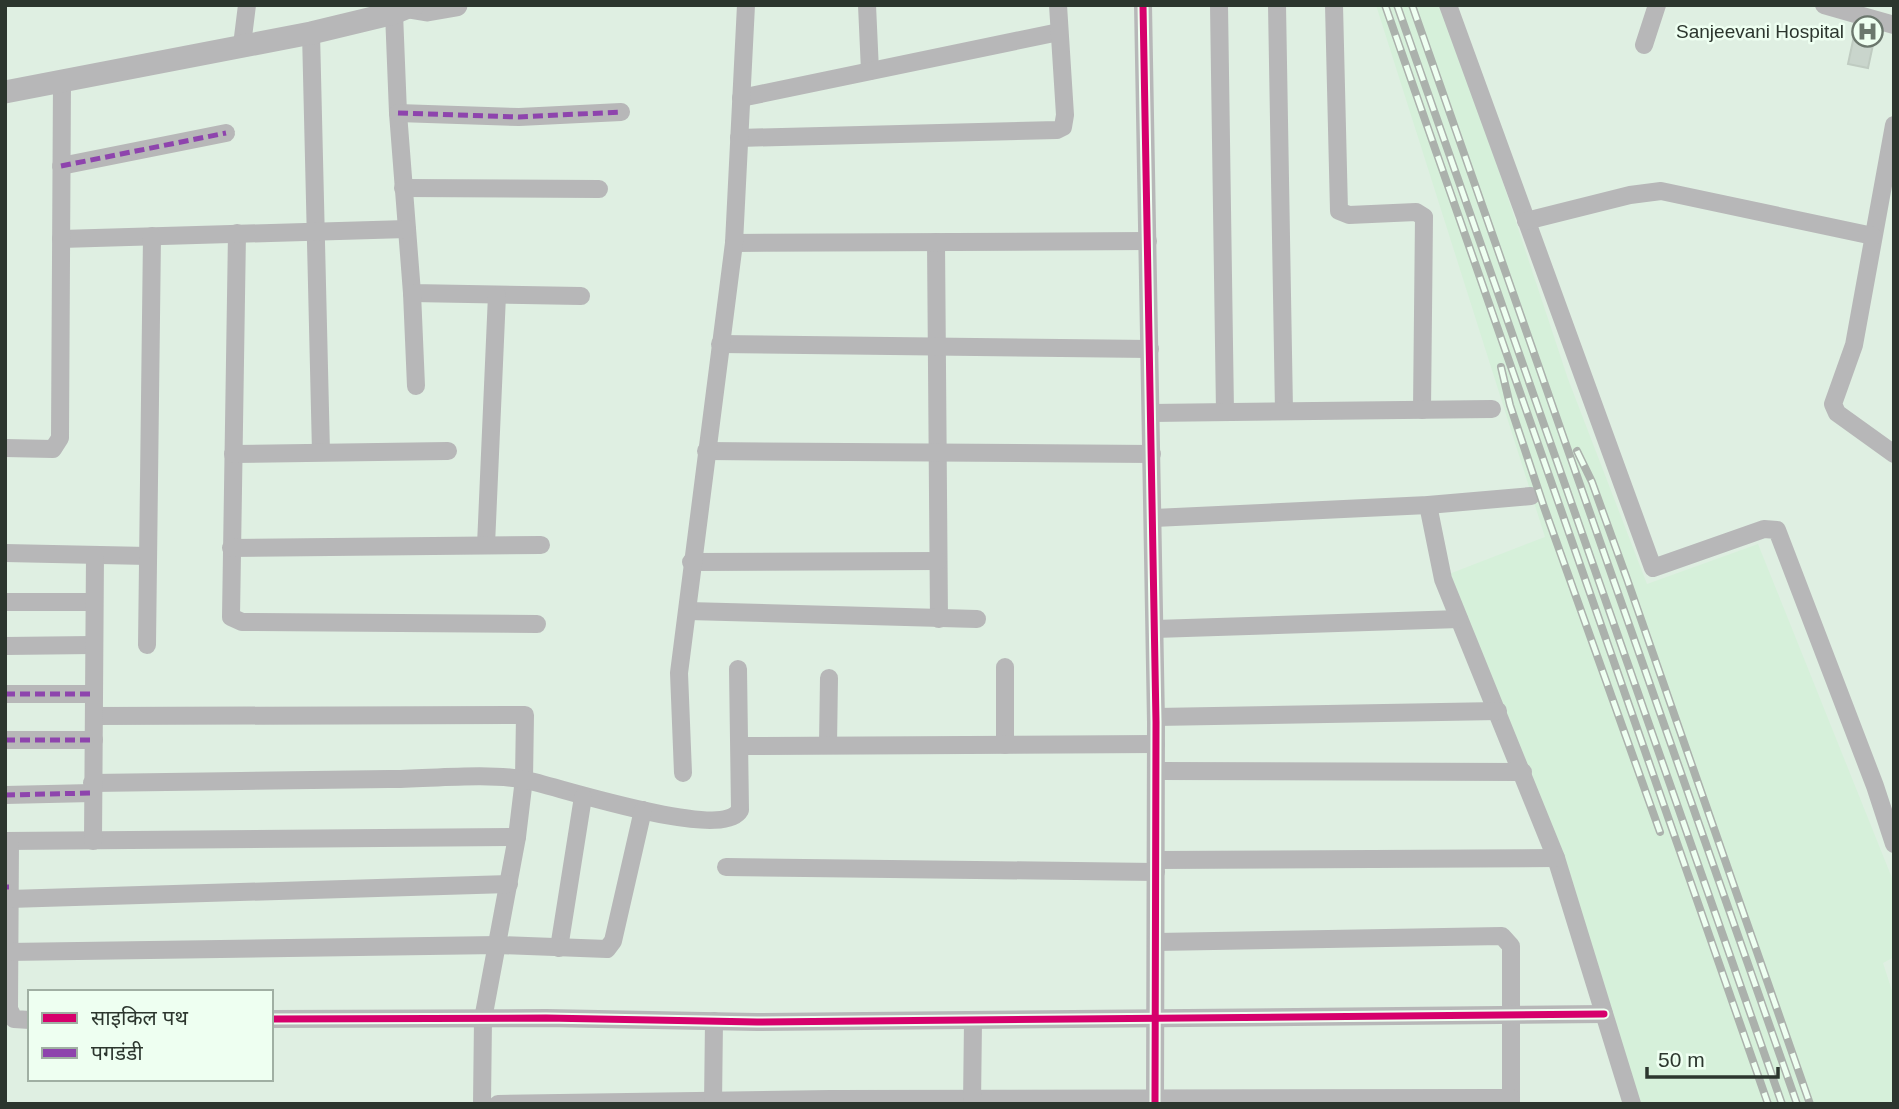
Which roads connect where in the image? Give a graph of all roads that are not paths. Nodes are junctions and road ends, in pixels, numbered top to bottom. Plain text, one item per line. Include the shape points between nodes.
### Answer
1 (247, 5) edge
2 (456, 5) edge
3 (746, 5) edge
4 (867, 5) edge
5 (1058, 5) edge
6 (1143, 5) edge
7 (1219, 5) edge
8 (1277, 5) edge
9 (1334, 5) edge
10 (1448, 5) edge
11 (1657, 5) edge
12 (1824, 5) edge
13 (405, 9) edge
14 (1894, 25) edge
15 (1059, 32) junction
16 (310, 33) junction
17 (242, 45) junction
18 (1644, 45) dead end
19 (870, 71) junction
20 (62, 81) junction
21 (5, 92) edge
22 (741, 98) junction
23 (621, 112) dead end
24 (398, 113) junction
25 (1894, 125) edge
26 (226, 133) dead end
27 (739, 138) junction
28 (61, 166) junction
29 (403, 188) junction
30 (599, 189) dead end
31 (1526, 221) junction
32 (407, 229) junction
33 (314, 232) junction
34 (237, 233) junction
35 (152, 236) junction
36 (1873, 236) junction
37 (61, 239) junction
38 (1148, 241) junction
39 (936, 242) junction
40 (733, 243) junction
41 (412, 293) junction
42 (497, 295) junction
43 (581, 296) dead end
44 (720, 344) junction
45 (935, 346) junction
46 (1150, 349) junction
47 (416, 386) dead end
48 (1492, 409) dead end
49 (1422, 410) junction
50 (1284, 411) junction
51 (1225, 412) junction
52 (1151, 413) junction
53 (5, 448) edge
54 (448, 451) dead end
55 (706, 451) junction
56 (321, 452) junction
57 (936, 452) junction
58 (1893, 453) edge
59 (233, 454) junction
60 (1152, 454) junction
61 (1531, 496) dead end
62 (1428, 505) junction
63 (1154, 518) junction
64 (486, 545) junction
65 (541, 545) dead end
66 (231, 548) junction
67 (5, 553) edge
68 (95, 555) junction
69 (148, 556) junction
70 (938, 561) junction
71 (691, 562) junction
72 (5, 602) edge
73 (94, 602) junction
74 (688, 611) junction
75 (939, 619) junction
76 (977, 619) dead end
77 (1459, 619) junction
78 (537, 624) dead end
79 (1155, 629) junction
80 (93, 645) junction
81 (147, 645) dead end
82 (5, 646) edge
83 (1005, 667) dead end
84 (738, 668) dead end
85 (829, 678) dead end
86 (5, 694) edge
87 (94, 694) junction
88 (1498, 711) junction
89 (94, 716) junction
90 (1156, 717) junction
91 (5, 740) edge
92 (94, 740) junction
93 (1156, 744) junction
94 (828, 745) junction
95 (1005, 745) junction
96 (740, 746) junction
97 (1156, 771) junction
98 (1523, 772) junction
99 (683, 773) dead end
100 (524, 779) junction
101 (92, 788) junction
102 (5, 795) edge
103 (583, 797) junction
104 (643, 810) junction
105 (517, 837) junction
106 (8, 841) edge
107 (93, 841) junction
108 (1894, 844) edge
109 (1556, 858) junction
110 (1156, 866) junction
111 (726, 867) dead end
112 (509, 884) junction
113 (8, 891) edge
114 (7, 940) edge
115 (1156, 942) junction
116 (498, 944) junction
117 (559, 948) junction
118 (1604, 1014) junction
119 (1511, 1015) junction
120 (273, 1019) edge
121 (483, 1019) junction
122 (1155, 1019) junction
123 (28, 1020) edge
124 (714, 1021) junction
125 (973, 1021) junction
126 (973, 1101) edge
127 (1155, 1101) edge
128 (1511, 1101) edge
129 (713, 1102) edge
130 (482, 1104) edge
131 (498, 1104) edge
132 (1632, 1104) edge

1 - 17 street
2 - 13 street
3 - 22 street
4 - 19 street
5 - 15 street
6 - 38 street
7 - 51 street
8 - 50 street
9 - 49 street via 1339,211 1349,215 1416,212 1424,217
10 - 31 street
11 - 18 street
12 - 14 street
13 - 16 street
13 - 24 street
15 - 19 street
15 - 27 street via 1065,115 1063,127 1057,130
16 - 17 street
16 - 33 street
17 - 20 street
19 - 22 street
20 - 21 street
20 - 28 street
22 - 27 street
23 - 24 street via 519,117
24 - 29 street
25 - 36 street
26 - 28 street
27 - 40 street
28 - 37 street
29 - 30 street
29 - 32 street
31 - 36 street via 1661,191
31 - 108 street via 1653,568 1764,530 1777,530
32 - 33 street
32 - 41 street
33 - 34 street
33 - 56 street
34 - 35 street
34 - 59 street
35 - 37 street
35 - 69 street
36 - 58 street via 1854,345 1833,409
37 - 53 street via 59,443 53,449
38 - 39 street
38 - 46 street
39 - 40 street
39 - 45 street
40 - 44 street
41 - 42 street
41 - 47 street
42 - 43 street
42 - 64 street
44 - 45 street
44 - 55 street
45 - 46 street
45 - 57 street
46 - 52 street
48 - 49 street
49 - 50 street
50 - 51 street
51 - 52 street
52 - 60 street
54 - 56 street
55 - 57 street
55 - 71 street
56 - 59 street
57 - 60 street
57 - 70 street
59 - 66 street
60 - 63 street
61 - 62 street
62 - 63 street
62 - 77 street via 1440,569
63 - 79 street
64 - 65 street
64 - 66 street
66 - 78 street via 230,611 236,621
67 - 68 street
68 - 69 street
68 - 73 street
69 - 81 street
70 - 71 street
70 - 75 street
71 - 74 street
72 - 73 street
73 - 80 street
74 - 75 street
74 - 99 street via 680,673
75 - 76 street
77 - 79 street
77 - 88 street
79 - 90 street
80 - 82 street
80 - 87 street
83 - 95 street
84 - 96 street
85 - 94 street
86 - 87 street
87 - 89 street
88 - 90 street
88 - 98 street
89 - 92 street
89 - 100 street via 519,713 527,719
90 - 93 street
91 - 92 street
92 - 101 street
93 - 95 street
93 - 97 street
94 - 95 street
94 - 96 street
96 - 104 street via 737,817 700,820
97 - 98 street
97 - 110 street
98 - 109 street
100 - 101 street
100 - 103 street
100 - 105 street
101 - 102 street
101 - 107 street
103 - 104 street
103 - 117 street
104 - 117 street via 611,947
105 - 107 street
105 - 112 street
106 - 107 street
106 - 113 street
109 - 110 street
109 - 118 street
110 - 111 street
110 - 115 street
112 - 113 street
112 - 116 street
113 - 114 street
114 - 116 street
114 - 123 street via 10,1015
115 - 119 street via 1502,936 1511,946
115 - 122 street
116 - 117 street
116 - 121 street
118 - 119 street
118 - 132 street
119 - 122 street
119 - 128 street
120 - 121 street
121 - 124 street
121 - 130 street
122 - 125 street
122 - 127 street
124 - 125 street
124 - 129 street
125 - 126 street
126 - 127 street
126 - 129 street
127 - 128 street
129 - 131 street

